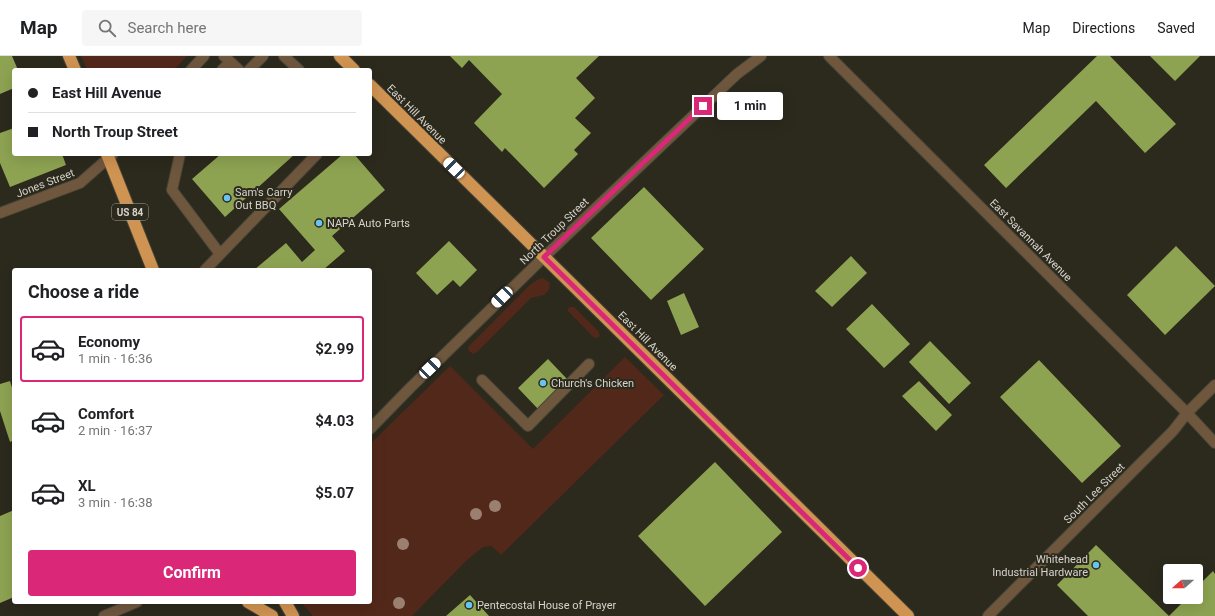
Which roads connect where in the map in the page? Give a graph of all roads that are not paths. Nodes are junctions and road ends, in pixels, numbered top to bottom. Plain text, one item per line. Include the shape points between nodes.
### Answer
1 (69, 56) edge
2 (204, 56) edge
3 (263, 56) edge
4 (284, 56) edge
5 (340, 56) edge
6 (761, 56) edge
7 (829, 56) edge
8 (227, 59) edge
9 (74, 68) edge
10 (193, 68) edge
11 (237, 68) edge
12 (251, 68) edge
13 (297, 68) edge
14 (352, 68) edge
15 (372, 91) edge
16 (109, 156) edge
17 (180, 156) edge
18 (315, 156) edge
19 (0, 213) edge
20 (220, 254) junction
21 (544, 257) junction
22 (152, 268) edge
23 (207, 268) edge
24 (590, 364) dead end
25 (482, 380) dead end
26 (1215, 385) edge
27 (1187, 413) junction
28 (372, 427) edge
29 (1215, 443) edge
30 (132, 604) edge
31 (251, 604) edge
32 (286, 604) edge
33 (104, 616) edge
34 (272, 616) edge
35 (293, 616) edge
36 (908, 616) edge
37 (988, 616) edge

1 - 9 highway
2 - 10 street
3 - 12 street
4 - 13 street
5 - 14 highway
6 - 21 street, North Troup Street via 737,74
7 - 27 street, East Savannah Avenue
8 - 11 street
15 - 21 highway, East Hill Avenue
16 - 19 street, Jones Street via 80,183
16 - 22 highway, US 84
17 - 20 street via 172,190
18 - 20 street
20 - 23 street
21 - 28 street, North Troup Street
21 - 36 highway, East Hill Avenue
24 - 25 street via 528,426
26 - 27 street, South Lee Street
27 - 29 street, East Savannah Avenue
27 - 37 street, South Lee Street via 1173,431
30 - 33 street
31 - 34 highway
32 - 35 highway

